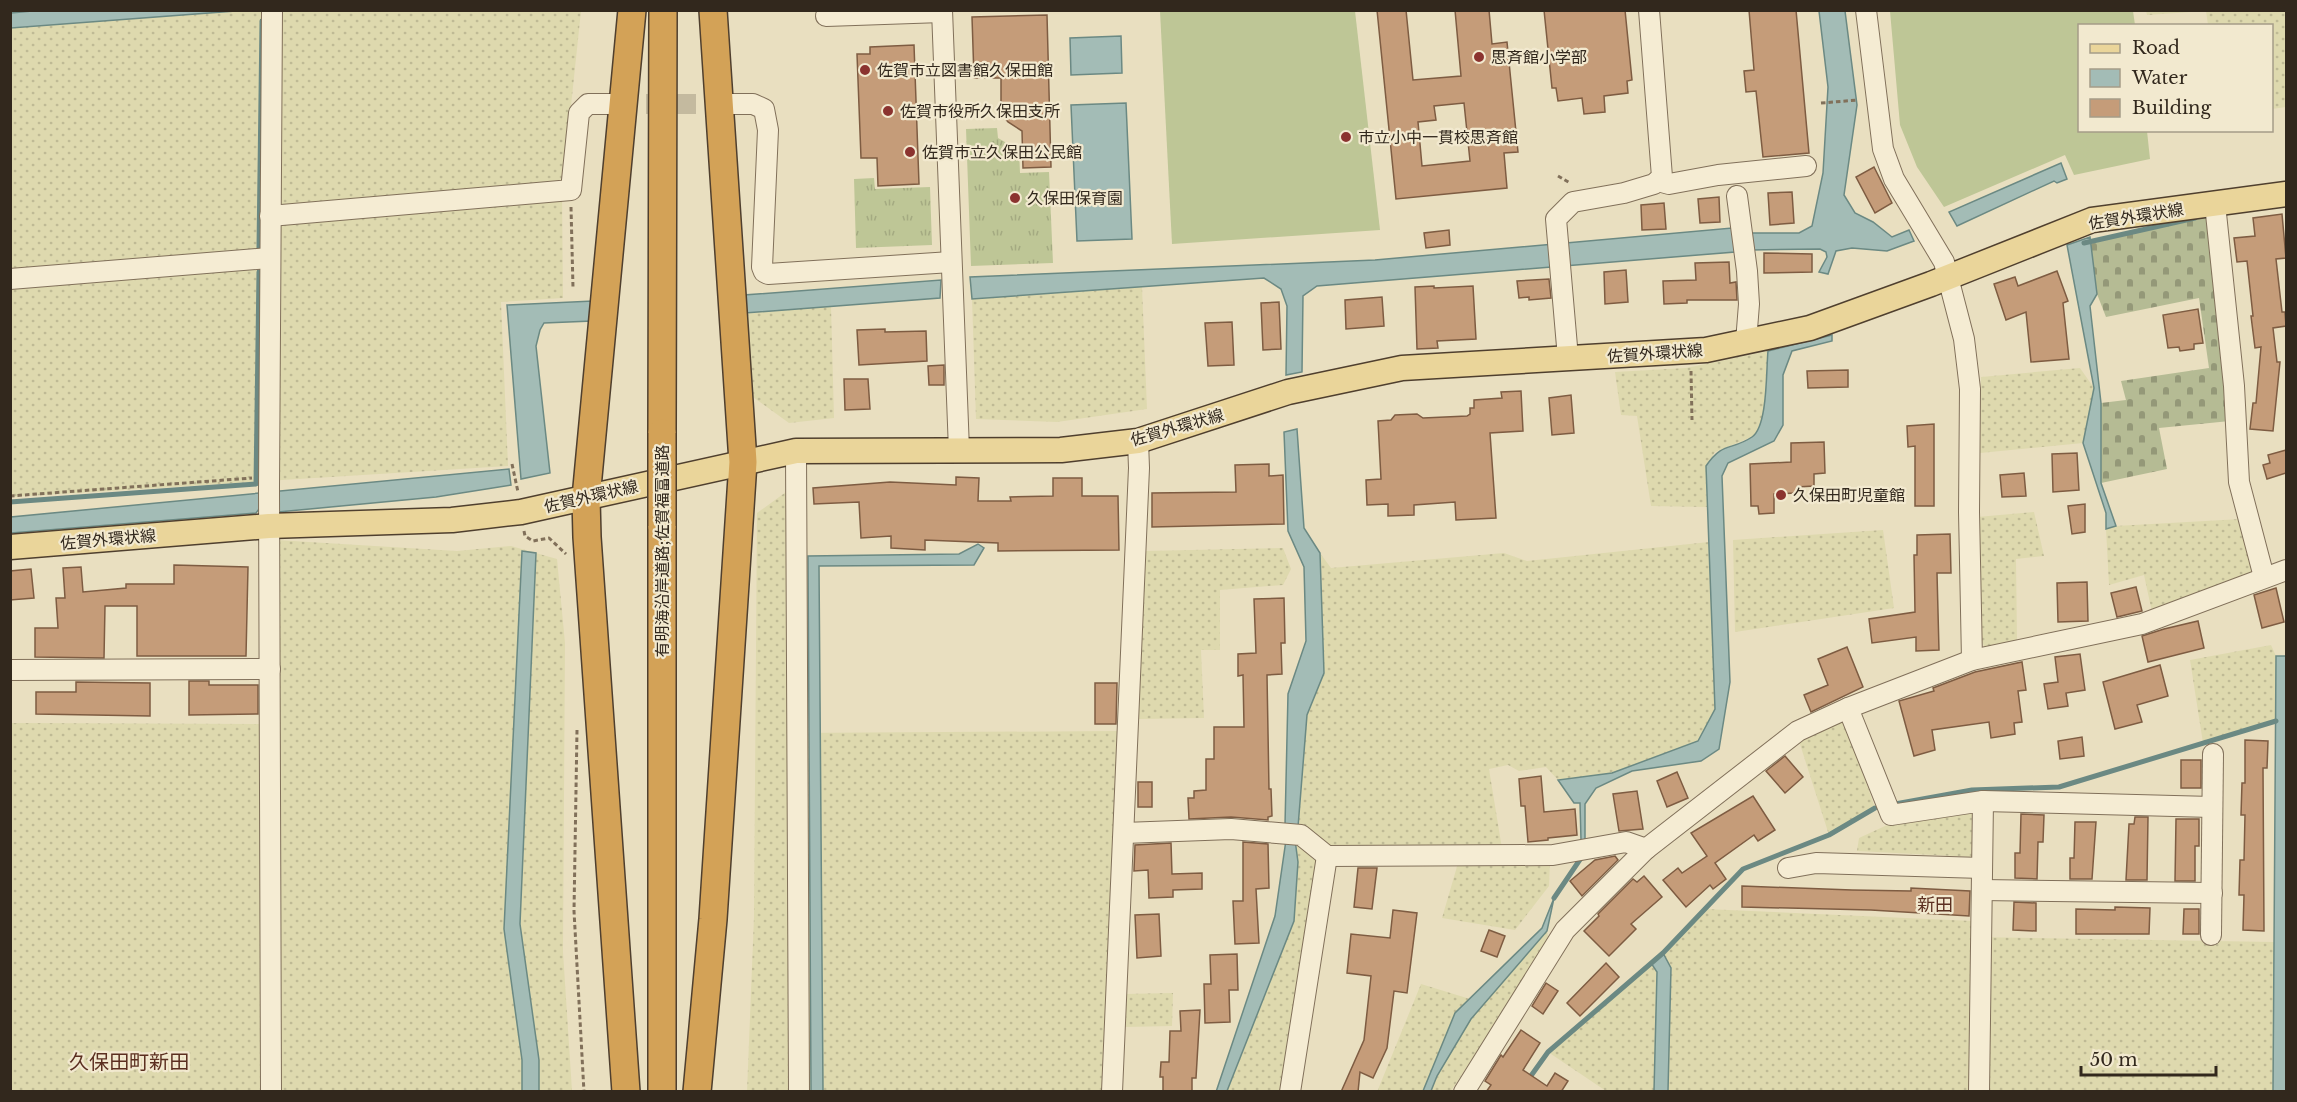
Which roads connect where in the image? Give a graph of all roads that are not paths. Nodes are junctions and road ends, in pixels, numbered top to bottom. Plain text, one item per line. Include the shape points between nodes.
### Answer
1 (272, 10) edge
2 (632, 10) edge
3 (663, 10) edge
4 (713, 10) edge
5 (1648, 10) edge
6 (1866, 10) edge
7 (942, 11) edge
8 (826, 16) dead end
9 (616, 104) tunnel mouth
10 (730, 104) tunnel mouth
11 (1806, 166) dead end
12 (1658, 181) junction
13 (2286, 194) edge
14 (1737, 196) dead end
15 (2215, 204) junction
16 (270, 216) junction
17 (269, 258) junction
18 (951, 261) junction
19 (1947, 276) junction
20 (10, 279) edge
21 (1746, 342) junction
22 (1568, 358) junction
23 (1138, 441) junction
24 (959, 450) junction
25 (796, 451) junction
26 (743, 462) junction
27 (586, 498) junction
28 (269, 521) junction
29 (10, 547) edge
30 (2286, 570) edge
31 (2264, 577) junction
32 (1972, 660) junction
33 (270, 669) junction
34 (10, 670) edge
35 (1848, 708) junction
36 (2213, 754) dead end
37 (1983, 801) junction
38 (2212, 807) junction
39 (1124, 833) junction
40 (1646, 849) junction
41 (1327, 856) junction
42 (1788, 868) dead end
43 (1982, 868) junction
44 (1982, 890) junction
45 (2212, 893) junction
46 (2211, 935) dead end
47 (271, 1092) edge
48 (626, 1092) edge
49 (662, 1092) edge
50 (697, 1092) edge
51 (799, 1092) edge
52 (1112, 1092) edge
53 (1290, 1092) edge
54 (1464, 1092) edge
55 (1979, 1092) edge

1 - 16 street
2 - 27 highway
3 - 49 highway, 有明海沿岸道路;佐賀福富道路, bridge
4 - 26 highway
5 - 12 street via 1662,157 1662,177
6 - 19 street via 1883,149 1894,179 1944,262
7 - 8 street
7 - 18 street
9 - 16 street via 588,104 579,113 571,190
10 - 18 street via 753,104 764,109 768,130 764,272
11 - 12 street via 1669,184
12 - 22 street via 1624,193 1573,202 1556,219
13 - 15 main road, 佐賀外環状線
14 - 21 street via 1747,271
15 - 19 main road, 佐賀外環状線 via 2092,220
15 - 31 street via 2234,386 2239,482
16 - 17 street
17 - 20 street
17 - 28 street
18 - 24 street
19 - 21 main road, 佐賀外環状線 via 1810,328
19 - 32 street via 1964,339 1970,389
21 - 22 main road, 佐賀外環状線 via 1706,350
22 - 23 main road, 佐賀外環状線 via 1402,368 1288,392
23 - 24 main road, 佐賀外環状線 via 1061,450
23 - 39 street
24 - 25 main road, 佐賀外環状線
25 - 26 main road, 佐賀外環状線
25 - 51 street
26 - 27 main road, 佐賀外環状線
26 - 50 highway
27 - 28 main road, 佐賀外環状線 via 521,512 452,520
27 - 48 highway
28 - 29 main road, 佐賀外環状線
28 - 33 street
30 - 31 street
31 - 32 street via 2142,624
32 - 35 street
33 - 34 street
33 - 47 street
35 - 37 street via 1891,815
35 - 40 street via 1798,731
36 - 38 street
37 - 38 street
37 - 43 street
38 - 45 street
39 - 41 street via 1231,829 1301,835
39 - 52 street
40 - 41 street via 1626,842 1553,855
40 - 54 street via 1565,930
41 - 53 street
42 - 43 street via 1816,863
43 - 44 street
44 - 45 street
44 - 55 street
45 - 46 street

